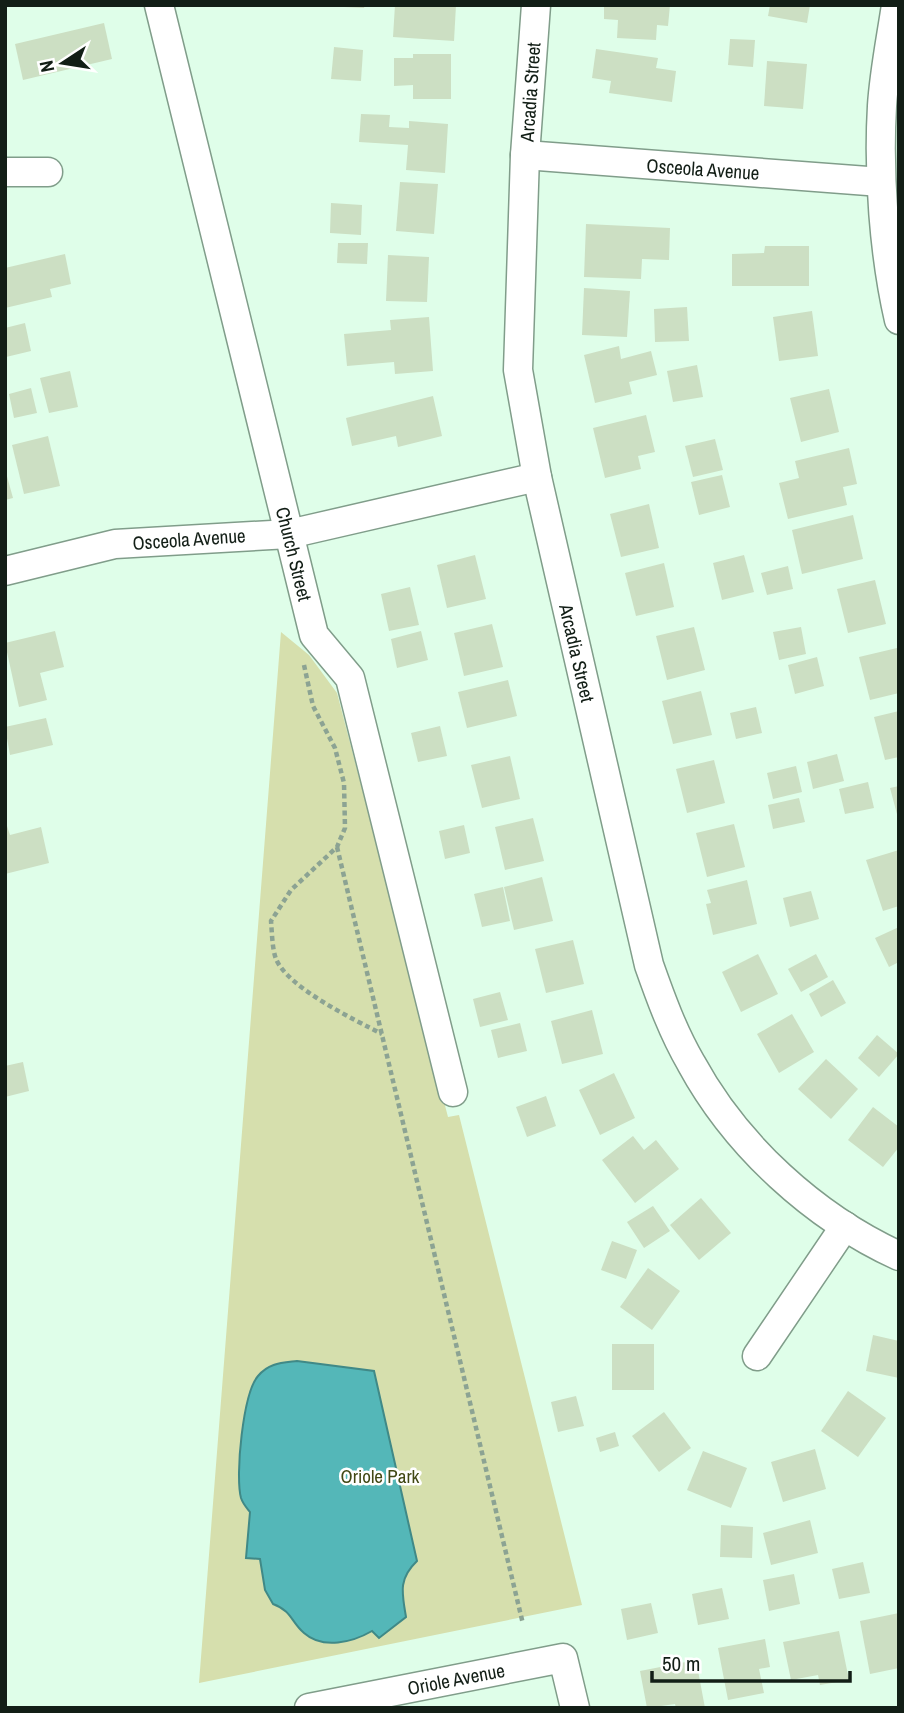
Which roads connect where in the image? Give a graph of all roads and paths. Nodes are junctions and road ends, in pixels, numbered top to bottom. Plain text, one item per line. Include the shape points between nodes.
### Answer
1 (159, 5) edge
2 (536, 5) edge
3 (896, 5) edge
4 (525, 155) junction
5 (5, 172) edge
6 (48, 172) dead end
7 (881, 182) junction
8 (899, 320) edge
9 (537, 477) junction
10 (289, 534) junction
11 (5, 571) edge
12 (303, 661) dead end
13 (337, 847) junction
14 (382, 1034) junction
15 (453, 1092) dead end
16 (845, 1227) junction
17 (899, 1256) edge
18 (757, 1356) dead end
19 (523, 1623) dead end
20 (309, 1708) edge
21 (575, 1708) edge

1 - 10 street, Church Street
2 - 4 street, Arcadia Street
3 - 7 street via 882,106
4 - 7 street, Osceola Avenue
4 - 9 street, Arcadia Street via 518,370
5 - 6 street
7 - 8 street
9 - 10 street, Osceola Avenue
9 - 16 street, Arcadia Street via 649,965 670,1021 691,1065 755,1150 792,1187
10 - 11 street, Osceola Avenue via 116,544
10 - 15 street, Church Street via 314,635 351,678
12 - 13 path via 313,706 335,748 344,783 345,828
13 - 14 path
13 - 14 path via 291,890 271,921 277,960 301,988
14 - 19 path
16 - 17 street, Arcadia Street
16 - 18 street
20 - 21 street, Oriole Avenue via 563,1658

